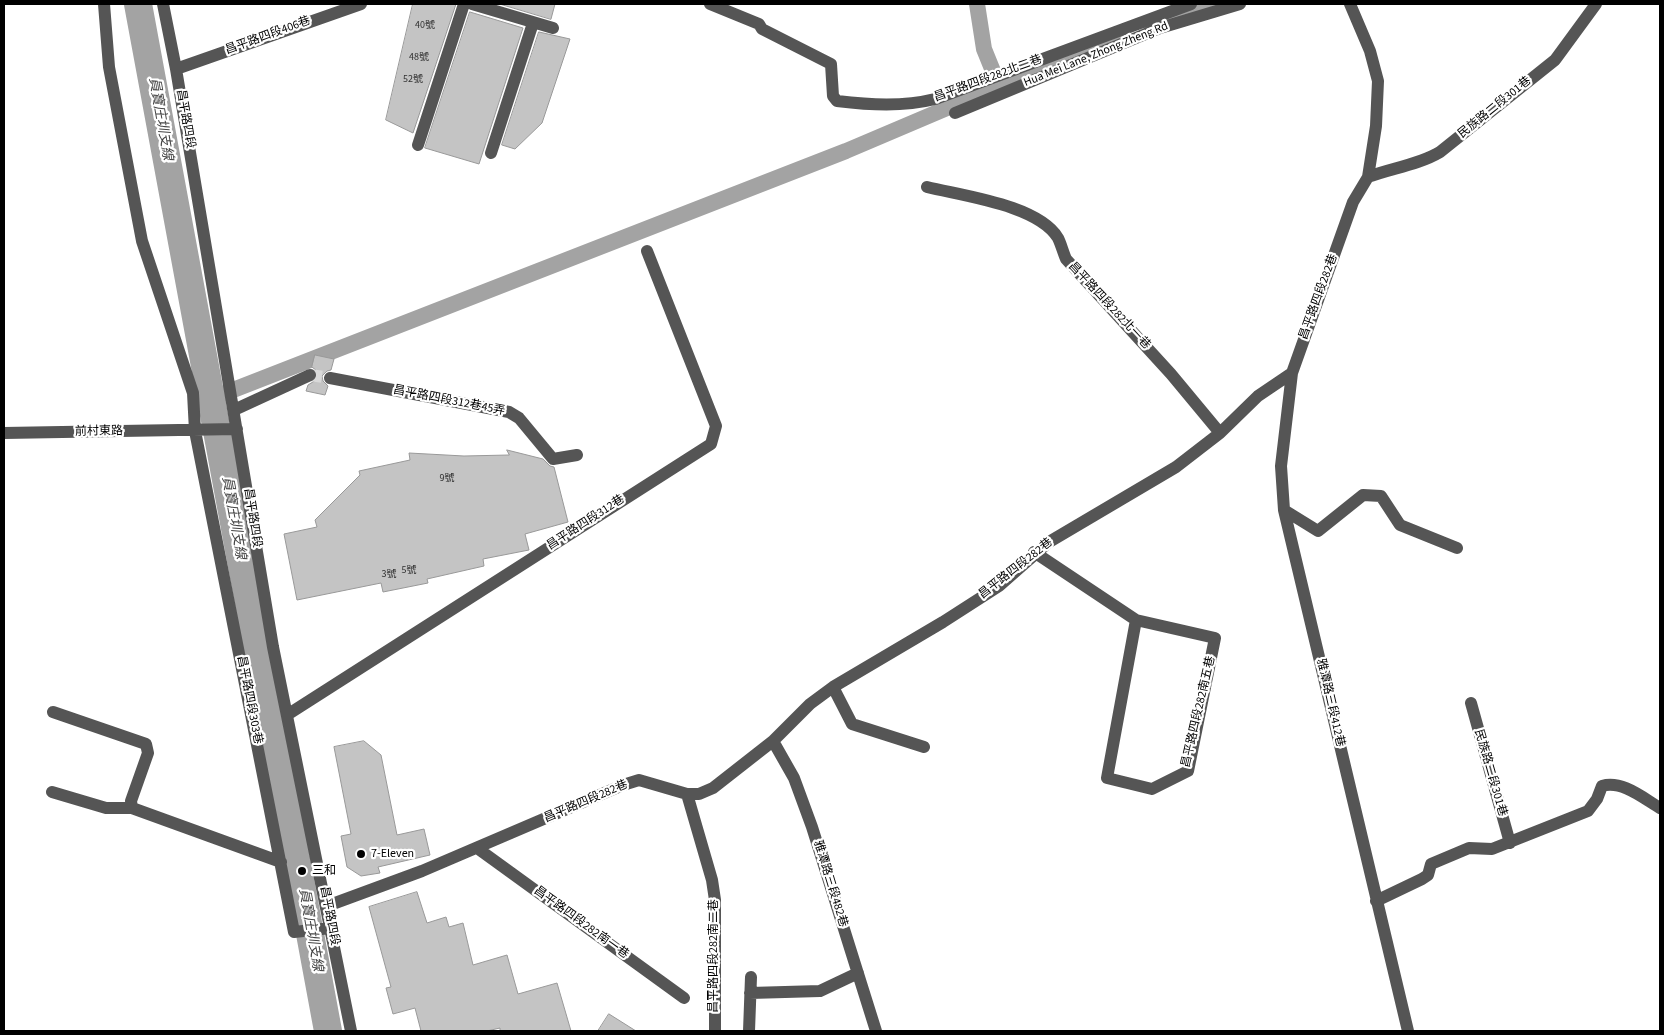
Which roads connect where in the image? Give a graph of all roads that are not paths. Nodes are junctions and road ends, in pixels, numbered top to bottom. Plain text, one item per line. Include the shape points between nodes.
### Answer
1 (104, 4) edge
2 (163, 4) edge
3 (361, 4) edge
4 (464, 4) edge
5 (472, 4) edge
6 (710, 4) edge
7 (1191, 4) edge
8 (1240, 4) edge
9 (1350, 4) edge
10 (1596, 4) edge
11 (1143, 21) junction
12 (533, 23) junction
13 (553, 28) dead end
14 (1160, 28) junction
15 (176, 69) junction
16 (955, 113) dead end
17 (418, 145) dead end
18 (491, 153) dead end
19 (1368, 177) junction
20 (927, 187) dead end
21 (647, 251) dead end
22 (1292, 373) junction
23 (310, 375) tunnel mouth
24 (330, 378) tunnel mouth
25 (234, 410) junction
26 (232, 430) junction
27 (195, 431) junction
28 (4, 433) edge
29 (1220, 433) junction
30 (577, 455) dead end
31 (1284, 510) junction
32 (1457, 548) dead end
33 (1034, 552) junction
34 (1136, 620) junction
35 (833, 687) junction
36 (1471, 703) dead end
37 (53, 712) dead end
38 (288, 715) junction
39 (773, 741) junction
40 (924, 747) dead end
41 (52, 792) dead end
42 (687, 794) junction
43 (132, 808) junction
44 (1660, 808) edge
45 (1510, 843) junction
46 (477, 848) junction
47 (281, 862) junction
48 (1376, 901) junction
49 (327, 906) junction
50 (331, 928) junction
51 (858, 974) junction
52 (751, 977) dead end
53 (750, 993) junction
54 (684, 998) dead end
55 (351, 1031) edge
56 (715, 1031) edge
57 (750, 1031) edge
58 (876, 1031) edge
59 (1408, 1031) edge

1 - 27 street, 昌平路四段303巷 via 109,66 142,241 193,393
2 - 15 street, 昌平路四段
3 - 15 street, 昌平路四段406巷
4 - 17 street
5 - 12 street
6 - 11 street, 昌平路四段282北二巷 via 760,24 762,29 831,64 833,96 838,101 878,105 922,102
7 - 11 street, 昌平路四段282北二巷
8 - 14 street, Hua Mei Lane, Zhong Zheng Rd
9 - 19 street, 昌平路四段282巷 via 1370,50 1378,82 1376,126
10 - 19 street, 民族路二段301巷 via 1555,60 1440,152 1426,160
11 - 14 street
12 - 13 street
12 - 18 street
14 - 16 street, Hua Mei Lane, Zhong Zheng Rd
15 - 25 street, 昌平路四段
19 - 22 street, 昌平路四段282巷 via 1353,202
20 - 29 street, 昌平路四段282北一巷 via 1006,206 1038,218 1057,237 1066,259
21 - 38 street, 昌平路四段312巷 via 716,426 711,444
22 - 29 street, 昌平路四段282巷 via 1258,396
22 - 31 street, 雅潭路三段412巷 via 1281,466
23 - 25 street
24 - 30 street, 昌平路四段312巷45弄 via 509,412 519,418 553,459
25 - 26 street, 昌平路四段
26 - 27 street, 前村東路
26 - 38 street, 昌平路四段
27 - 28 street, 前村東路
27 - 47 street, 昌平路四段303巷
29 - 33 street, 昌平路四段282巷 via 1176,467
31 - 32 street via 1318,531 1363,495 1381,496 1400,525
31 - 48 street, 雅潭路三段412巷
33 - 34 street, 昌平路四段282南五巷
33 - 35 street, 昌平路四段282巷 via 999,586
34 - 34 street, 昌平路四段282南五巷 via 1215,638 1188,771 1152,789 1107,778
35 - 39 street, 昌平路四段282巷 via 810,704
35 - 40 street via 852,724
36 - 45 street, 民族路二段301巷
37 - 43 street via 146,744 148,752 131,800
38 - 49 street, 昌平路四段
39 - 42 street, 昌平路四段282巷 via 713,788 699,794
39 - 51 street, 雅潭路三段482巷 via 794,778 812,827
41 - 43 street via 106,808
42 - 46 street, 昌平路四段282巷 via 639,780
42 - 56 street, 昌平路四段282南二巷 via 715,900
43 - 47 street
44 - 45 street via 1613,783 1602,786 1588,811
45 - 48 street via 1492,849 1469,848 1431,864 1428,875
46 - 49 street, 昌平路四段282巷
46 - 54 street, 昌平路四段282南一巷
47 - 50 street, 昌平路四段303巷 via 294,932
48 - 59 street, 雅潭路三段412巷
49 - 50 street, 昌平路四段
50 - 55 street, 昌平路四段
51 - 53 street via 820,991
51 - 58 street, 雅潭路三段482巷
52 - 53 street
53 - 57 street

